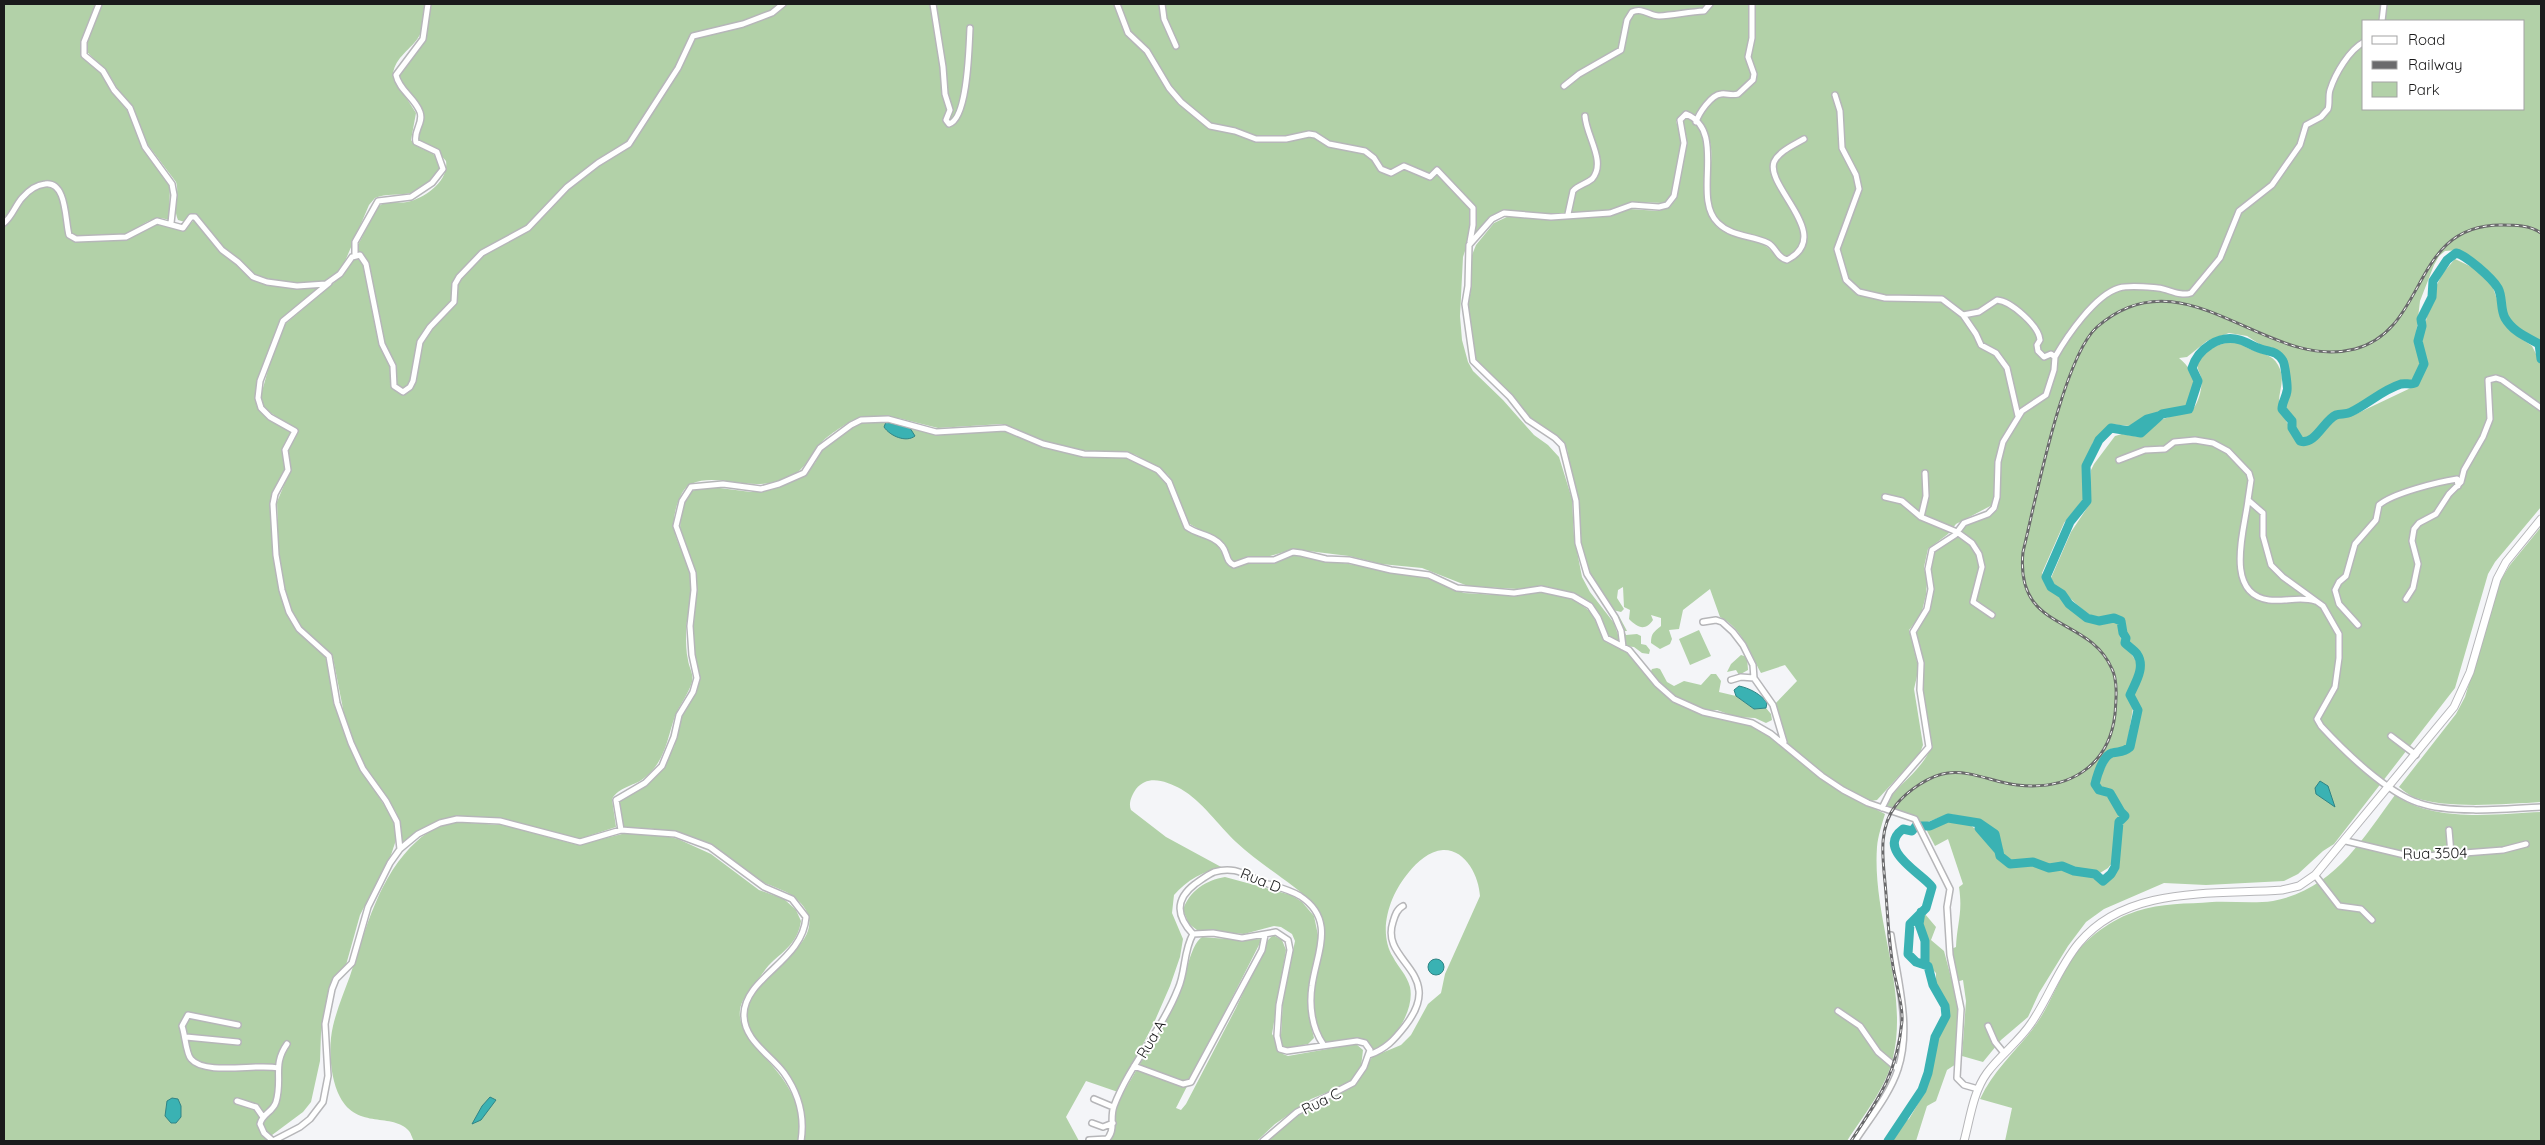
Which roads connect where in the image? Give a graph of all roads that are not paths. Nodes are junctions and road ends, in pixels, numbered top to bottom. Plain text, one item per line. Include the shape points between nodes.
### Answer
1 (99, 4) edge
2 (428, 4) edge
3 (783, 4) edge
4 (933, 4) edge
5 (1116, 4) edge
6 (1162, 4) edge
7 (1710, 4) edge
8 (1752, 4) edge
9 (2384, 4) edge
10 (2382, 20) edge
11 (970, 28) dead end
12 (2362, 44) edge
13 (1176, 46) dead end
14 (1564, 86) dead end
15 (1834, 95) dead end
16 (1585, 116) dead end
17 (1696, 122) junction
18 (1804, 139) dead end
19 (1568, 214) junction
20 (4, 223) edge
21 (171, 223) junction
22 (1469, 245) junction
23 (355, 255) junction
24 (334, 280) junction
25 (1963, 315) junction
26 (2055, 357) junction
27 (2541, 408) edge
28 (2018, 416) junction
29 (2119, 460) dead end
30 (1925, 473) dead end
31 (2458, 486) junction
32 (1885, 497) dead end
33 (2248, 500) junction
34 (1921, 518) junction
35 (2541, 519) edge
36 (1957, 532) junction
37 (2406, 598) dead end
38 (2320, 603) junction
39 (1992, 615) dead end
40 (1703, 622) dead end
41 (2358, 625) dead end
42 (1623, 647) junction
43 (1754, 678) junction
44 (1731, 680) dead end
45 (2391, 736) dead end
46 (1787, 747) junction
47 (2416, 755) junction
48 (2390, 786) junction
49 (2541, 807) edge
50 (1882, 808) junction
51 (621, 830) junction
52 (2449, 830) dead end
53 (2346, 841) junction
54 (2526, 844) dead end
55 (400, 849) junction
56 (2451, 854) junction
57 (2316, 875) junction
58 (1403, 906) dead end
59 (2372, 920) dead end
60 (1193, 934) junction
61 (1265, 936) junction
62 (1891, 936) dead end
63 (1838, 1011) dead end
64 (238, 1025) dead end
65 (1988, 1026) dead end
66 (186, 1037) junction
67 (238, 1042) dead end
68 (287, 1044) dead end
69 (1323, 1044) junction
70 (2004, 1053) junction
71 (1369, 1055) junction
72 (1134, 1066) junction
73 (278, 1068) junction
74 (1898, 1069) junction
75 (1978, 1089) junction
76 (1094, 1099) dead end
77 (237, 1101) dead end
78 (1114, 1107) junction
79 (263, 1116) junction
80 (1092, 1123) dead end
81 (1112, 1123) junction
82 (1089, 1140) edge
83 (1106, 1140) edge
84 (273, 1141) edge
85 (801, 1141) edge
86 (1263, 1141) edge
87 (1856, 1141) edge
88 (1964, 1141) edge

1 - 21 street via 84,42 84,55 103,71 130,108 144,146 172,184
2 - 23 street via 423,39 396,75 420,112 416,142 438,152 443,169 440,176 411,197 376,203 355,242
3 - 23 street via 772,13 743,24 694,36 678,68 629,144 567,187 528,228 482,253 459,277 455,284 454,302 430,326 420,342 413,381 403,392 394,386 392,361 382,344 366,264 362,257
4 - 11 street via 950,110 946,120 949,124 962,107
5 - 22 street via 1128,33 1147,51 1170,88 1181,102 1210,126 1256,139 1315,135 1329,144 1365,152 1381,169 1391,173 1404,166 1430,177 1437,170 1473,208 1474,225
6 - 13 street via 1165,23
7 - 14 street via 1704,11 1680,14 1660,16 1640,10 1632,12 1627,20 1621,50
8 - 17 street via 1748,61 1753,80 1738,94 1715,96 1702,108
9 - 10 street
12 - 26 street via 2352,52 2330,88 2326,113 2306,125 2300,145 2272,185 2239,211 2220,258 2191,293 2150,288 2117,289 2079,321
15 - 25 street via 1840,111 1842,148 1856,175 1859,189 1837,249 1846,280 1864,294 1942,298
16 - 19 street via 1597,170 1590,180 1573,192
17 - 18 street via 1709,149 1706,175 1713,218 1732,232 1767,243 1784,260 1798,252 1802,233 1798,216 1776,181 1774,163 1782,152
17 - 19 street via 1686,114 1680,120 1684,142 1674,196 1667,205 1632,204 1610,213
19 - 22 street via 1543,217 1514,212 1501,214 1492,219
20 - 21 street via 27,192 49,184 60,193 73,239 123,238 157,221
21 - 24 street via 183,228 191,217 195,217 222,250 257,279 297,286 326,284
22 - 42 street via 1465,304 1473,361 1510,397 1528,420 1562,446 1576,501 1578,543 1587,574 1615,616 1622,631
23 - 24 street
24 - 55 street via 283,321 260,381 258,398 261,408 270,417 296,431 285,450 288,470 273,504 276,555 289,612 306,637 328,656 351,743 363,769 393,814 399,829
25 - 26 street via 1978,312 1997,300 2005,301 2039,334 2038,351 2044,357 2051,354
25 - 28 street via 1981,344 1996,353 2007,368
26 - 28 street via 2046,395
27 - 31 street via 2502,380 2488,380 2490,419
28 - 36 street via 2000,452 1994,508 1988,514 1964,523
29 - 33 street via 2145,450 2165,449 2174,442 2195,440 2213,443 2228,451 2248,473 2251,480
30 - 34 street via 1926,496
31 - 37 street via 2436,514 2414,529 2412,541 2418,564 2413,588
31 - 41 street via 2457,479 2446,480 2401,493 2379,505 2376,520 2355,544 2346,576 2335,590 2342,609
32 - 34 street via 1902,501
33 - 38 street via 2263,513 2262,536 2271,565 2283,578
33 - 38 street via 2239,553 2246,586 2268,600 2306,599
34 - 36 street
35 - 47 main road via 2501,570 2465,686 2454,707
36 - 39 street via 1976,549 1982,567 1973,602
36 - 50 street via 1936,546 1929,555 1931,594 1926,614 1913,632 1921,663 1920,690 1929,747 1890,792
38 - 48 street via 2339,634 2339,658 2335,687 2318,715 2318,722 2353,759
40 - 43 street via 1716,620 1733,632 1751,660
42 - 46 street via 1674,699 1703,712 1752,722
42 - 51 street via 1606,638 1598,618 1586,602 1555,590 1514,593 1469,590 1457,588 1429,574 1293,552 1274,560 1252,559 1238,565 1231,564 1218,542 1187,527 1165,475 1133,457 1084,454 1043,444 1005,428 936,432 894,419 861,420 825,444 809,468 790,480 761,489 704,485 692,487 685,495 678,510 676,526 693,573 690,626 697,678 693,692 679,715 662,766 651,778 616,800
43 - 44 street
43 - 46 street via 1773,705
45 - 47 street
46 - 50 street via 1831,783
47 - 48 main road
48 - 49 street via 2409,799 2432,807
48 - 53 main road
50 - 75 street via 1918,822 1950,893 1947,907 1950,955 1961,1009 1957,1078 1964,1086
51 - 55 street via 580,842 500,821 457,819 430,827
51 - 85 street via 657,831 692,839 726,858 764,888 792,899 806,917 796,947 752,993 744,1012 750,1035 784,1074 796,1095 804,1119
52 - 56 street
53 - 56 street, Rua 3504 via 2401,856
53 - 57 main road
54 - 56 street, Rua 3504 via 2503,850
55 - 84 street via 368,907 352,963 336,979 332,989 326,1024 328,1076 323,1102 305,1123
57 - 59 street via 2335,902 2344,908 2361,909
57 - 70 main road via 2290,888 2163,898 2113,915 2078,944 2031,1025
58 - 71 street via 1395,917 1392,939 1420,994 1412,1015 1397,1037 1390,1045
60 - 61 street via 1213,933 1242,938
60 - 69 street, Rua D via 1180,914 1181,899 1189,888 1206,876 1223,870 1233,869 1293,892 1307,902 1322,929 1311,1007
60 - 72 street, Rua A via 1178,989
61 - 69 street via 1271,932 1281,933 1289,944 1278,1005 1278,1046 1287,1051
61 - 72 street via 1262,950 1191,1082 1183,1084
62 - 74 street via 1904,1034
63 - 74 street via 1860,1026 1878,1052
64 - 66 street via 188,1016 182,1023
65 - 70 street
66 - 67 street
66 - 73 street via 189,1056 196,1063 227,1069
68 - 73 street via 279,1057
69 - 71 street via 1362,1041 1368,1046
70 - 75 main road
71 - 86 street, Rua C via 1353,1083 1297,1112
72 - 78 street, Rua A
73 - 79 street via 275,1104
74 - 87 street
75 - 88 main road
76 - 78 street
77 - 79 street via 256,1107
78 - 81 street, Rua A
79 - 84 street via 261,1129
80 - 81 street via 1103,1127
81 - 83 street, Rua A via 1112,1133
82 - 83 street

